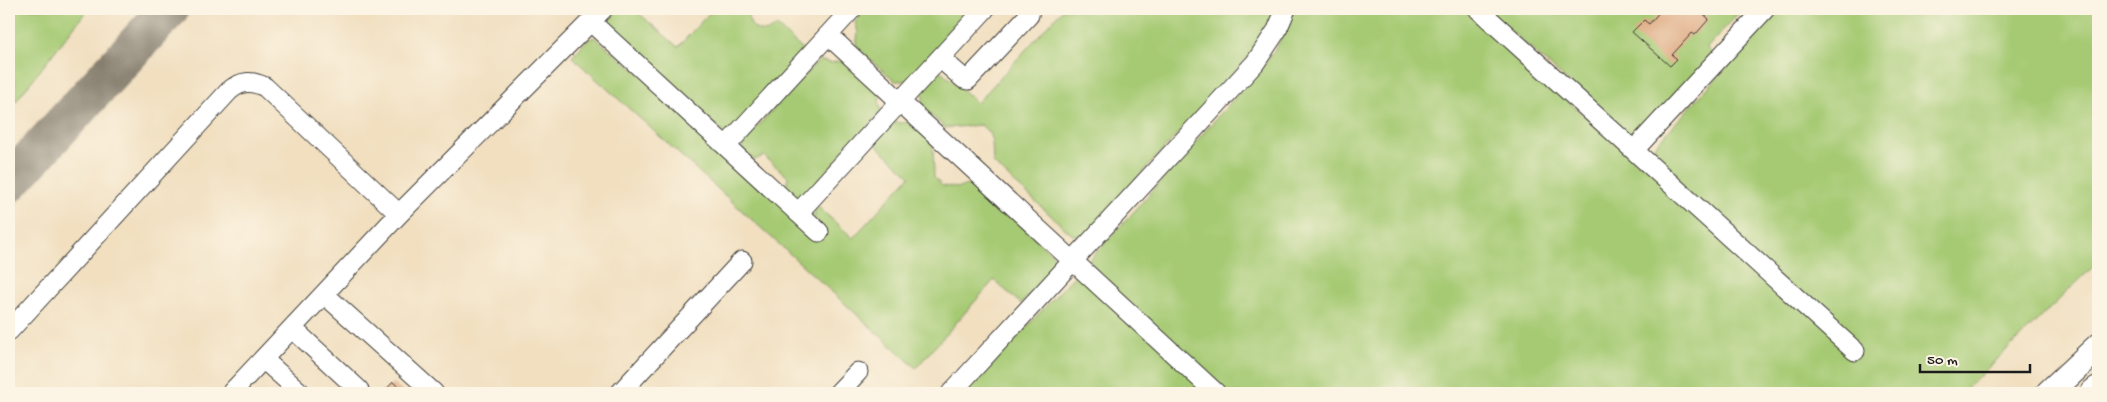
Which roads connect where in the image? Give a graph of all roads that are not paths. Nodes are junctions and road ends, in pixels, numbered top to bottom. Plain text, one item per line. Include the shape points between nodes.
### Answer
1 (852, 9) edge
2 (985, 9) edge
3 (1030, 9) edge
4 (1286, 9) edge
5 (1478, 9) edge
6 (1765, 9) edge
7 (597, 15) edge
8 (828, 35) junction
9 (940, 58) junction
10 (901, 102) junction
11 (726, 146) junction
12 (1634, 150) junction
13 (798, 213) junction
14 (399, 214) junction
15 (819, 232) dead end
16 (742, 261) dead end
17 (1073, 261) junction
18 (324, 294) junction
19 (292, 328) junction
20 (9, 331) edge
21 (2098, 347) edge
22 (1854, 351) dead end
23 (263, 359) junction
24 (858, 372) dead end
25 (2098, 388) edge
26 (359, 390) dead end
27 (231, 393) edge
28 (301, 393) edge
29 (434, 393) edge
30 (620, 393) edge
31 (838, 393) edge
32 (951, 393) edge
33 (1216, 393) edge
34 (2049, 393) edge
35 (2093, 393) edge

1 - 8 lane
2 - 9 lane
3 - 9 lane via 1029,15 968,80
4 - 17 lane via 1277,30 1255,63
5 - 12 lane
6 - 12 lane
7 - 11 lane
7 - 14 lane
8 - 10 lane
8 - 11 lane
9 - 10 lane
10 - 13 lane
10 - 17 lane
11 - 13 lane
12 - 22 lane
13 - 15 lane
14 - 18 lane
14 - 20 lane via 265,87 246,82 229,91
16 - 30 lane
17 - 32 lane
17 - 33 lane
18 - 19 lane
18 - 29 lane
19 - 23 lane
19 - 26 lane
21 - 34 highway
23 - 27 lane
23 - 28 lane
24 - 31 lane
25 - 35 highway

